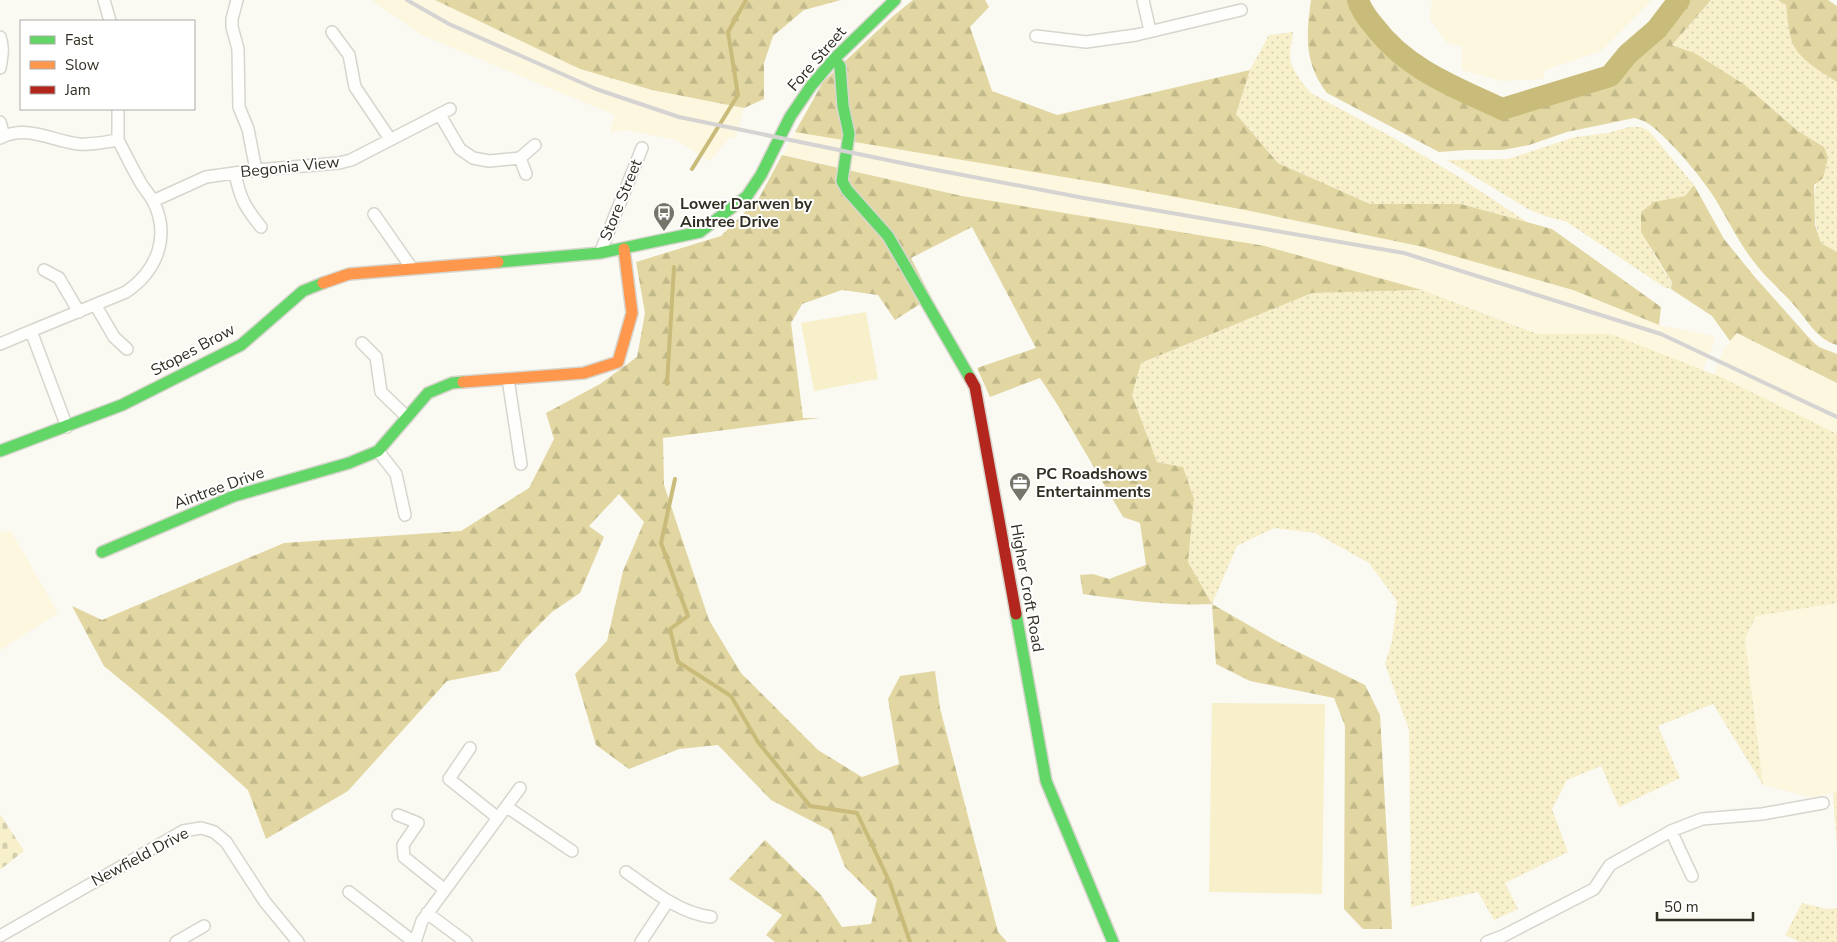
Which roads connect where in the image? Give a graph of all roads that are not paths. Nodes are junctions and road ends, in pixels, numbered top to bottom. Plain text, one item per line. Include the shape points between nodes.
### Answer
1 (104, 0) edge
2 (237, 0) edge
3 (895, 0) edge
4 (1143, 0) edge
5 (1241, 10) dead end
6 (110, 20) edge
7 (1150, 31) junction
8 (332, 32) dead end
9 (1036, 36) dead end
10 (0, 37) edge
11 (834, 59) junction
12 (0, 68) edge
13 (450, 109) dead end
14 (118, 110) edge
15 (440, 115) junction
16 (0, 122) edge
17 (2, 137) edge
18 (390, 139) junction
19 (118, 140) junction
20 (535, 146) dead end
21 (642, 148) dead end
22 (520, 158) junction
23 (256, 170) junction
24 (235, 173) junction
25 (526, 174) dead end
26 (153, 201) junction
27 (374, 214) dead end
28 (261, 227) dead end
29 (624, 249) junction
30 (600, 253) junction
31 (411, 267) junction
32 (44, 270) dead end
33 (96, 306) junction
34 (79, 312) junction
35 (32, 332) junction
36 (362, 343) dead end
37 (0, 344) edge
38 (127, 349) dead end
39 (508, 379) junction
40 (407, 418) junction
41 (67, 427) junction
42 (0, 450) edge
43 (378, 451) junction
44 (521, 464) dead end
45 (404, 515) dead end
46 (102, 552) dead end
47 (470, 748) dead end
48 (520, 788) dead end
49 (1822, 803) dead end
50 (507, 807) junction
51 (398, 815) dead end
52 (498, 818) junction
53 (1671, 831) junction
54 (572, 851) dead end
55 (626, 872) dead end
56 (1692, 876) dead end
57 (445, 890) junction
58 (349, 892) dead end
59 (668, 901) junction
60 (427, 913) junction
61 (711, 917) dead end
62 (204, 926) dead end
63 (0, 936) edge
64 (176, 942) edge
65 (298, 942) edge
66 (414, 942) edge
67 (466, 942) edge
68 (640, 942) edge
69 (1113, 942) edge
70 (1487, 942) edge

1 - 6 street
2 - 23 street via 232,27 238,49 238,107 248,129
3 - 11 street, Fore Street
4 - 7 street
5 - 7 street
7 - 9 street via 1086,42
8 - 18 street via 349,56 355,87
10 - 12 street via 3,52
11 - 29 street, Fore Street via 810,86 790,117 762,175 747,196 700,232
11 - 69 street, Higher Croft Road via 840,66 849,134 842,181 888,236 975,387 1046,781
13 - 15 street, Begonia View
14 - 19 street
15 - 18 street, Begonia View
15 - 22 street via 460,149 473,158 489,161
16 - 17 street
17 - 19 street via 24,132 82,144
18 - 23 street, Begonia View via 339,163
19 - 26 street
20 - 22 street
21 - 30 street, Store Street
22 - 25 street
23 - 24 street, Begonia View
24 - 26 street, Begonia View via 206,177
24 - 28 street via 242,202
26 - 33 street via 161,236 154,263 135,286
27 - 31 street
29 - 30 street, Stopes Brow
29 - 39 street, Aintree Drive via 632,314 618,362 584,373
30 - 31 street, Stopes Brow
31 - 41 street, Stopes Brow via 349,274 304,291 241,345 122,405
32 - 34 street via 59,278
33 - 34 street
33 - 38 street via 114,337
34 - 35 street
35 - 37 street
35 - 41 street
36 - 40 street via 376,357 381,392
39 - 40 street, Aintree Drive via 452,383 428,394
39 - 44 street
40 - 43 street, Aintree Drive
41 - 42 street, Stopes Brow
43 - 45 street via 396,474
43 - 46 street, Aintree Drive via 349,463 234,496
47 - 52 street via 449,779
48 - 50 street
49 - 53 street via 1762,814 1702,819
50 - 52 street
50 - 54 street
51 - 57 street via 418,823 403,845 404,858
52 - 57 street
53 - 56 street
53 - 70 street via 1610,865 1594,889
55 - 59 street
57 - 60 street
58 - 66 street
59 - 61 street via 699,916
59 - 68 street
60 - 66 street
60 - 67 street
62 - 64 street
63 - 65 street, Newfield Drive via 183,831 201,828 214,832 226,842 265,902

